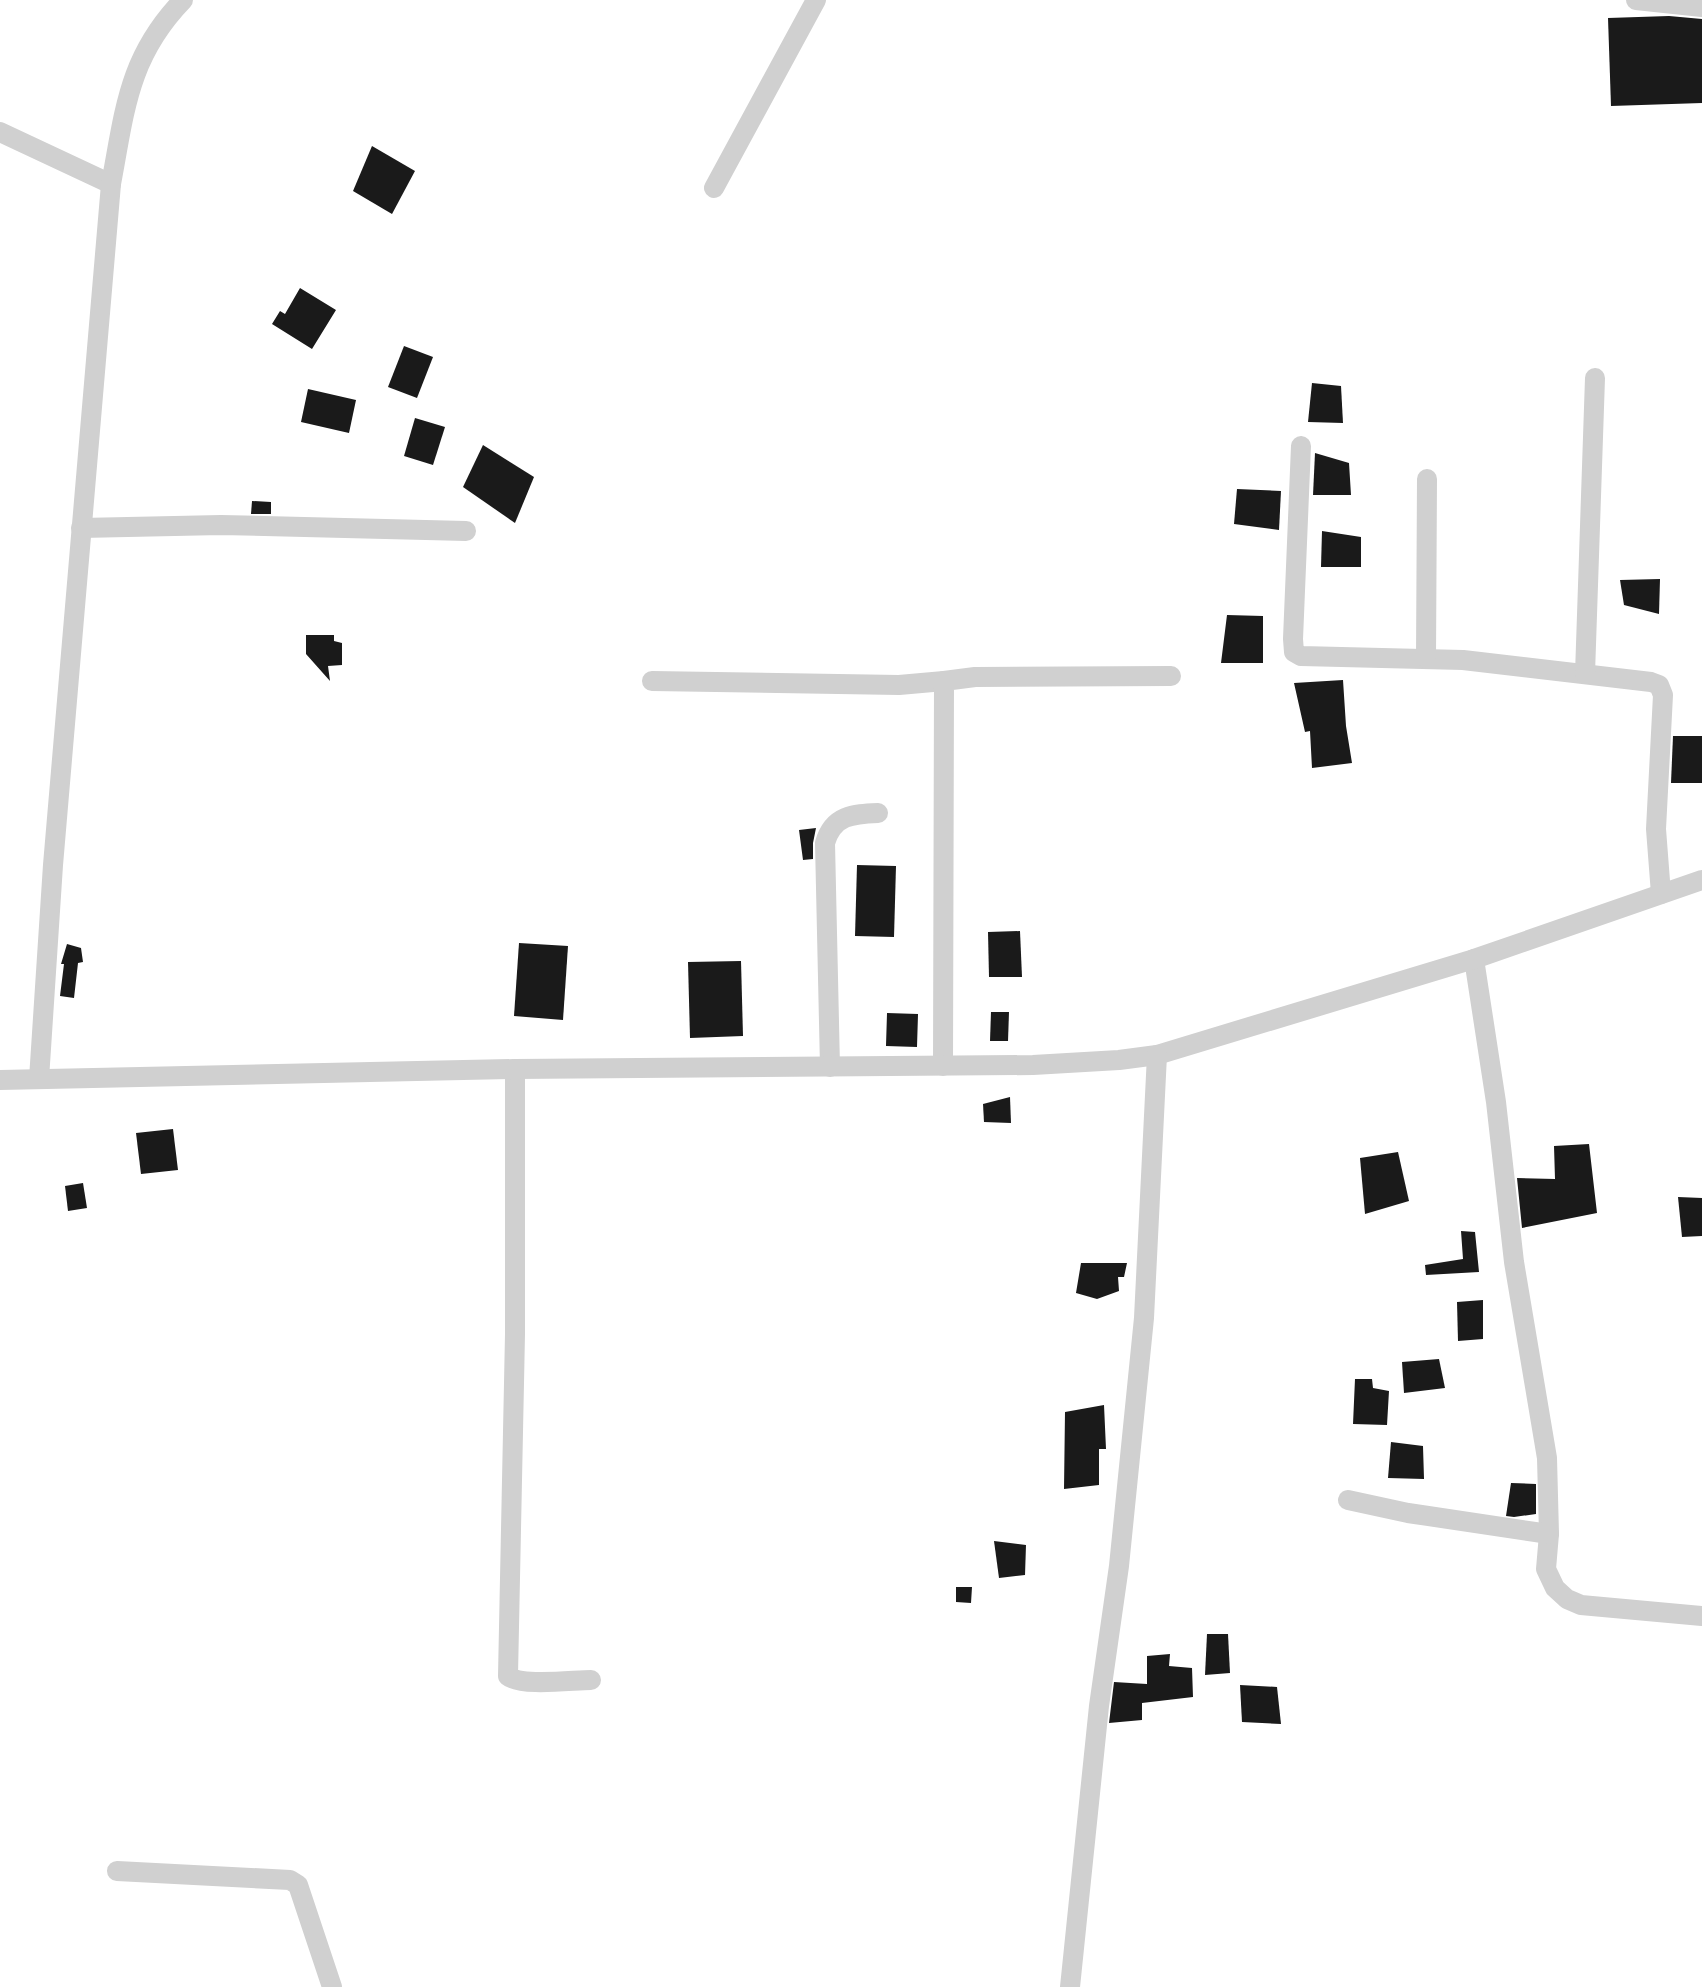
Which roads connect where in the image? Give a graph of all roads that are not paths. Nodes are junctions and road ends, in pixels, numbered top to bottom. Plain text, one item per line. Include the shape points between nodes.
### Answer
1 (183, 0) edge
2 (816, 0) edge
3 (1636, 0) edge
4 (1702, 8) edge
5 (0, 132) edge
6 (111, 184) junction
7 (714, 188) dead end
8 (1595, 378) dead end
9 (1301, 446) dead end
10 (1427, 478) dead end
11 (81, 528) junction
12 (466, 531) dead end
13 (1426, 658) junction
14 (1585, 674) junction
15 (1171, 676) dead end
16 (652, 681) dead end
17 (944, 681) junction
18 (878, 813) dead end
19 (1702, 880) edge
20 (1660, 894) junction
21 (1474, 959) junction
22 (1157, 1055) junction
23 (943, 1066) junction
24 (830, 1067) junction
25 (515, 1069) junction
26 (39, 1079) junction
27 (0, 1080) edge
28 (1348, 1500) dead end
29 (1549, 1534) junction
30 (1702, 1616) edge
31 (591, 1680) dead end
32 (117, 1871) dead end
33 (332, 1987) edge
34 (1070, 1987) edge

1 - 6 street via 155,32 140,62 128,93
2 - 7 street
3 - 4 street
5 - 6 street
6 - 11 street
8 - 14 street
9 - 13 street via 1294,652 1301,656
10 - 13 street
11 - 12 street via 221,525
11 - 26 street
13 - 14 street
14 - 20 street via 1651,682 1662,690 1656,829
15 - 17 street via 975,677
16 - 17 street via 899,685
17 - 23 street
18 - 24 street via 853,814 840,820 828,831 825,843
19 - 20 street
20 - 21 street
21 - 22 street
21 - 29 street via 1496,1102 1514,1262 1547,1458
22 - 23 street via 1033,1065
22 - 34 street via 1144,1318
23 - 24 street
24 - 25 street
25 - 26 street
25 - 31 street via 515,1334 508,1676 525,1681
26 - 27 street
28 - 29 street
29 - 30 street via 1546,1569 1555,1588 1567,1599 1581,1605
32 - 33 street via 290,1880 298,1885

